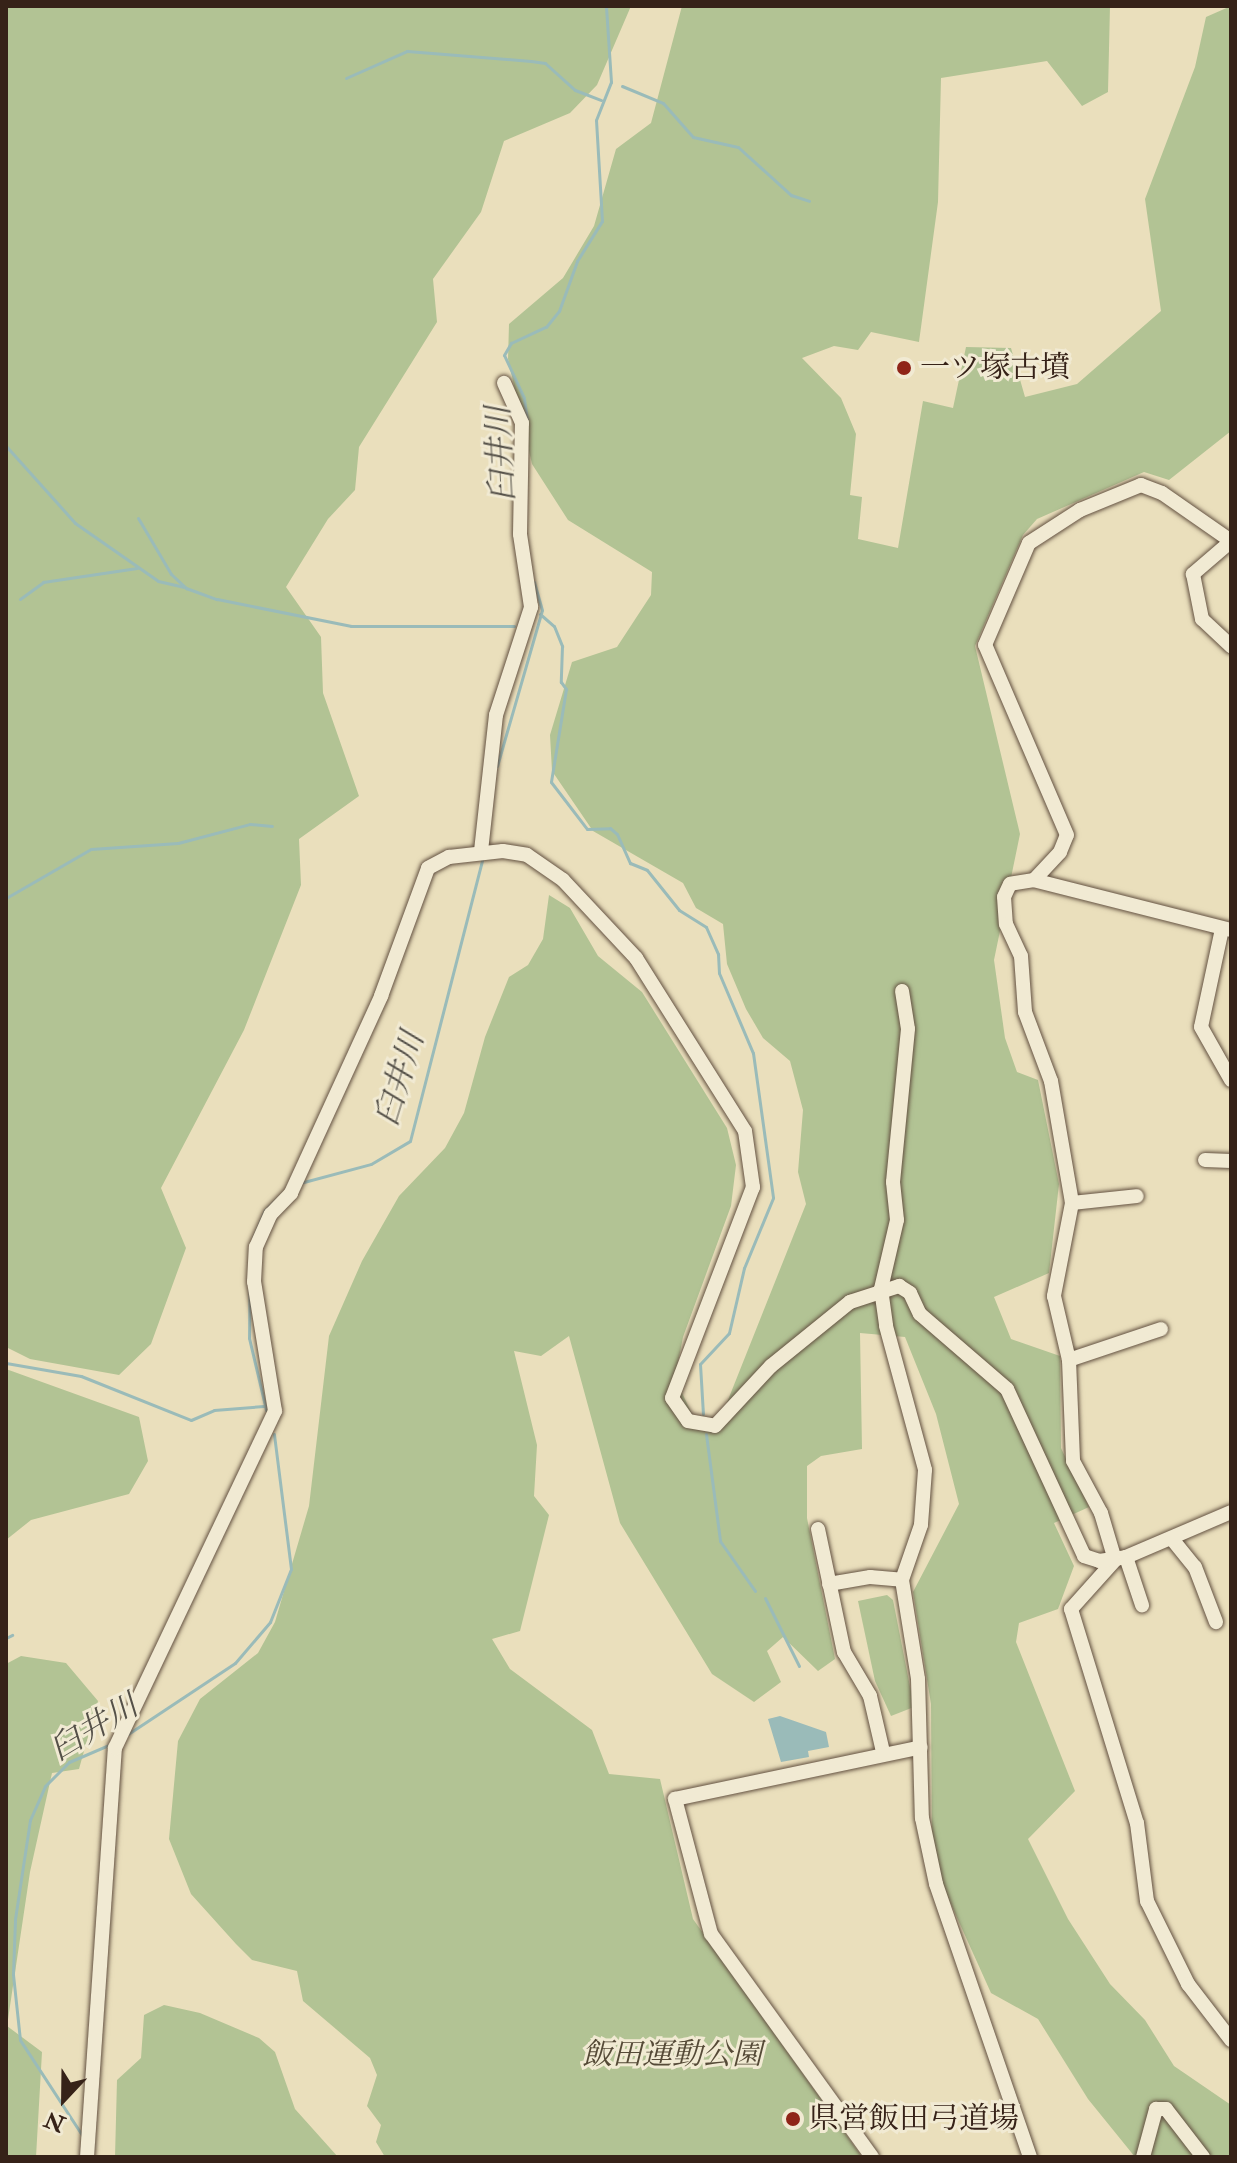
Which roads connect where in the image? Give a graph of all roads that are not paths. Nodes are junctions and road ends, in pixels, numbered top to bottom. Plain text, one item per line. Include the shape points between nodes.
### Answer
1 (504, 383) dead end
2 (1230, 542) edge
3 (1231, 646) edge
4 (481, 851) junction
5 (1034, 880) junction
6 (1227, 930) edge
7 (902, 991) dead end
8 (1231, 1080) edge
9 (1205, 1160) dead end
10 (1231, 1161) edge
11 (1137, 1196) dead end
12 (1072, 1203) junction
13 (881, 1289) junction
14 (1161, 1329) dead end
15 (1069, 1360) junction
16 (1231, 1512) edge
17 (818, 1529) dead end
18 (1172, 1539) junction
19 (1120, 1558) junction
20 (902, 1580) junction
21 (829, 1584) junction
22 (1142, 1605) dead end
23 (1216, 1622) dead end
24 (921, 1747) junction
25 (883, 1752) junction
26 (1231, 2040) edge
27 (87, 2157) edge
28 (872, 2157) edge
29 (1030, 2157) edge
30 (1143, 2157) edge
31 (1203, 2157) edge

1 - 4 street via 522,423 520,534 531,607 496,715
2 - 3 street via 1193,574 1202,619
2 - 5 street via 1162,493 1141,485 1080,510 1029,543 985,645 1067,835 1060,852
4 - 13 street via 527,855 563,880 636,958 745,1131 753,1187 672,1398 688,1421 715,1426 771,1366 850,1302
4 - 27 street via 449,857 428,868 381,996 291,1193 271,1214 256,1247 254,1282 275,1411 115,1748
5 - 6 street
5 - 12 street via 1010,884 1006,924 1021,956 1025,1012 1051,1081
6 - 8 street via 1201,1027
7 - 13 street via 908,1029 893,1182 897,1220
9 - 10 street
11 - 12 street
12 - 15 street via 1054,1296
13 - 19 street via 899,1286 910,1293 920,1314 1007,1389 1075,1546 1084,1556
13 - 20 street via 925,1470 921,1525
14 - 15 street
15 - 19 street via 1073,1461
16 - 18 street
17 - 21 street
18 - 19 street
18 - 23 street via 1195,1567
19 - 22 street
19 - 26 street via 1071,1609 1076,1632 1137,1823 1147,1901 1188,1984
20 - 21 street via 870,1577
20 - 24 street via 918,1679
21 - 25 street via 844,1652 870,1696
24 - 25 street
24 - 29 street via 926,1850
25 - 28 street via 675,1799 711,1934
30 - 31 street via 1156,2109 1166,2109

